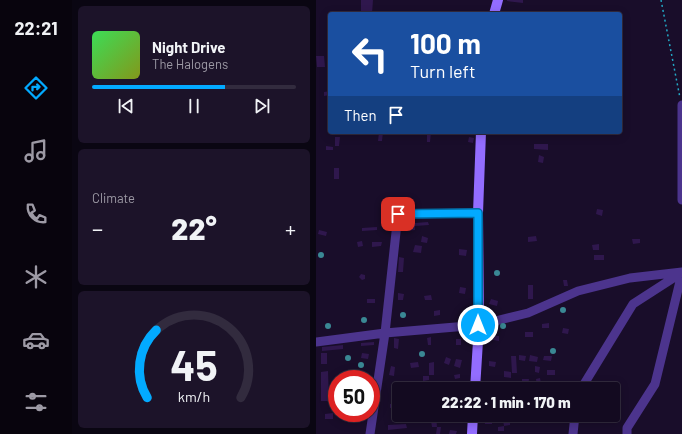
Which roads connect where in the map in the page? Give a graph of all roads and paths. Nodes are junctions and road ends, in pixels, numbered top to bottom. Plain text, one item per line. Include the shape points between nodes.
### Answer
1 (498, 0) edge
2 (661, 0) edge
3 (495, 12) edge
4 (682, 106) edge
5 (481, 134) edge
6 (682, 200) edge
7 (478, 213) junction
8 (682, 272) edge
9 (478, 325) junction
10 (385, 334) junction
11 (316, 342) edge
12 (474, 382) edge
13 (585, 382) edge
14 (473, 422) edge
15 (574, 422) edge
16 (370, 434) edge
17 (472, 434) edge
18 (573, 434) edge
19 (627, 434) edge

1 - 3 main road
2 - 4 path
4 - 6 street
5 - 7 main road
7 - 9 main road
7 - 10 street via 398,214
8 - 9 street via 630,278 578,291 528,313
8 - 13 street via 633,304
8 - 19 street via 656,384 627,428
9 - 10 street
9 - 12 main road
10 - 11 street
10 - 16 street
14 - 17 main road
15 - 18 street

